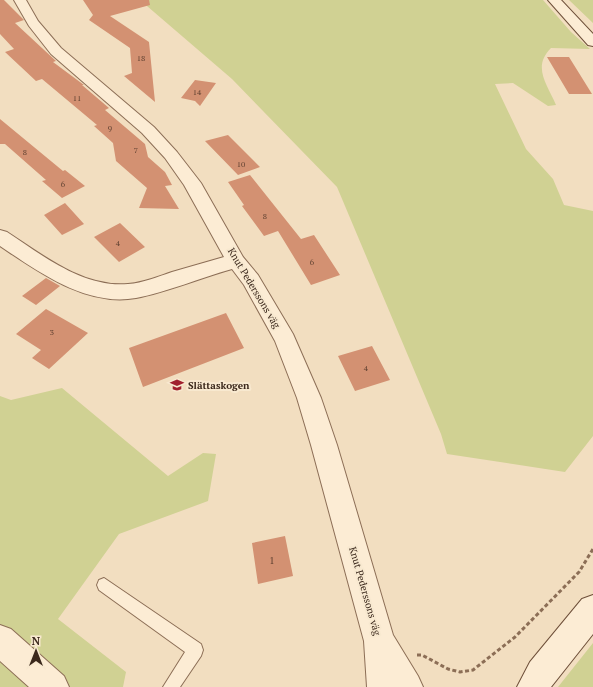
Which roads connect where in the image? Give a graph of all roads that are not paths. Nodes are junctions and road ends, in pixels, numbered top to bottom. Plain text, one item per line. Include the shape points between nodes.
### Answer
1 (20, 0) edge
2 (554, 0) edge
3 (593, 42) edge
4 (0, 237) edge
5 (236, 261) junction
6 (104, 585) dead end
7 (593, 610) edge
8 (0, 640) edge
9 (379, 640) junction
10 (530, 682) edge
11 (53, 687) edge
12 (171, 687) edge
13 (383, 687) edge
14 (407, 687) edge

1 - 5 street, Knut Pederssons väg via 33,23 56,51 148,130 171,155 192,183
2 - 3 street
4 - 5 street via 63,276 107,292 138,290
5 - 9 street, Knut Pederssons väg via 251,280 285,340 309,398
6 - 12 lane via 195,650
7 - 10 street
8 - 11 street
9 - 13 street, Knut Pederssons väg
9 - 14 street, Knut Pederssons väg

